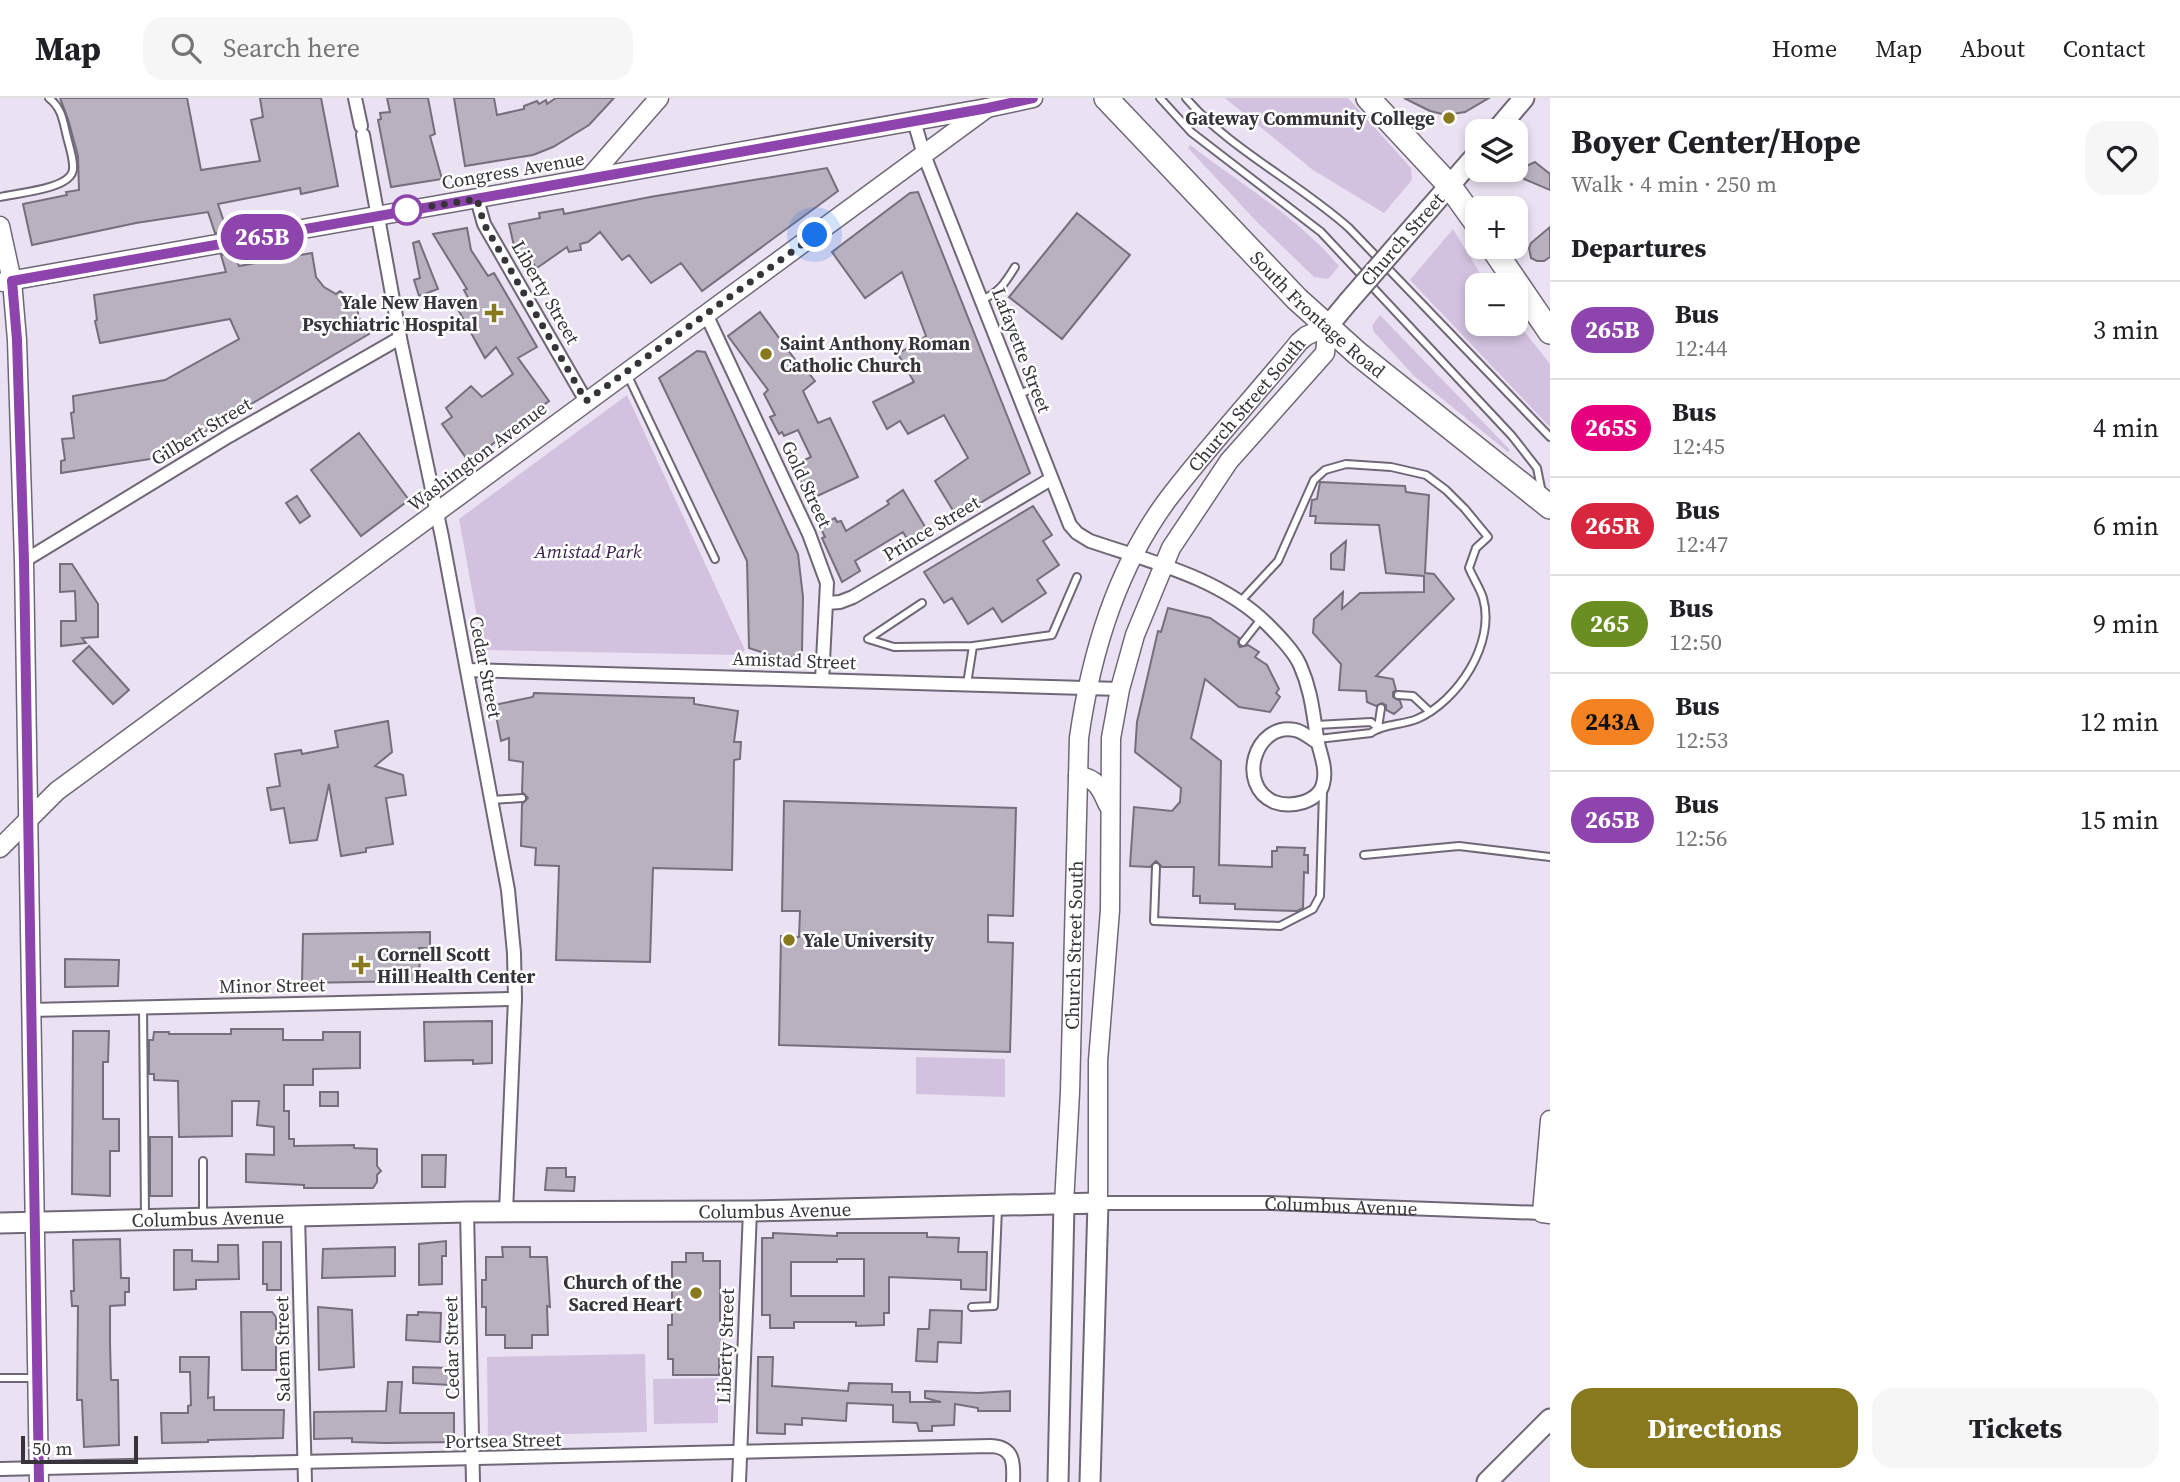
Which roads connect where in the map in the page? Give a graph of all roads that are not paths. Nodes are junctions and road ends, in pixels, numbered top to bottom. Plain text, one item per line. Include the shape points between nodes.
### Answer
1 (49, 98) edge
2 (355, 98) edge
3 (659, 98) edge
4 (1033, 98) edge
5 (1105, 98) edge
6 (1160, 98) edge
7 (1186, 98) edge
8 (1368, 98) edge
9 (1524, 98) edge
10 (988, 108) junction
11 (1506, 119) edge
12 (914, 121) junction
13 (924, 155) junction
14 (1465, 167) edge
15 (590, 177) junction
16 (1449, 185) junction
17 (0, 197) edge
18 (477, 199) junction
19 (1465, 207) edge
20 (379, 215) junction
21 (0, 226) edge
22 (1500, 259) edge
23 (1015, 267) dead end
24 (6, 282) edge
25 (981, 300) junction
26 (706, 314) junction
27 (1328, 326) junction
28 (1550, 332) edge
29 (400, 338) junction
30 (626, 372) junction
31 (1035, 387) dead end
32 (1018, 395) junction
33 (586, 401) junction
34 (1550, 437) edge
35 (1051, 479) junction
36 (1547, 504) edge
37 (436, 511) junction
38 (1134, 556) junction
39 (715, 559) dead end
40 (24, 561) junction
41 (1162, 565) junction
42 (1077, 577) dead end
43 (827, 603) junction
44 (922, 603) dead end
45 (1239, 603) junction
46 (1261, 619) junction
47 (1243, 642) dead end
48 (973, 646) junction
49 (468, 670) junction
50 (822, 680) junction
51 (967, 684) junction
52 (1086, 687) junction
53 (1120, 689) junction
54 (1398, 695) dead end
55 (1381, 708) dead end
56 (1430, 712) junction
57 (1378, 727) junction
58 (1317, 736) junction
59 (1078, 776) junction
60 (1323, 786) junction
61 (522, 799) dead end
62 (492, 800) junction
63 (1111, 811) junction
64 (27, 822) junction
65 (0, 848) edge
66 (1364, 855) dead end
67 (1550, 857) edge
68 (1156, 867) dead end
69 (515, 999) junction
70 (143, 1007) junction
71 (30, 1010) junction
72 (1550, 1120) edge
73 (203, 1161) dead end
74 (1097, 1203) junction
75 (1064, 1204) junction
76 (998, 1206) junction
77 (750, 1211) junction
78 (467, 1212) junction
79 (506, 1212) junction
80 (1546, 1213) edge
81 (298, 1215) junction
82 (203, 1218) junction
83 (145, 1220) junction
84 (0, 1223) edge
85 (34, 1223) junction
86 (972, 1307) dead end
87 (0, 1378) edge
88 (37, 1378) junction
89 (1550, 1419) edge
90 (740, 1454) junction
91 (473, 1460) junction
92 (304, 1464) junction
93 (0, 1469) edge
94 (39, 1475) edge
95 (305, 1482) edge
96 (473, 1482) edge
97 (738, 1482) edge
98 (1013, 1482) edge
99 (1058, 1482) edge
100 (1090, 1482) edge
101 (1487, 1482) edge

1 - 17 lane via 60,109 71,177 57,185
2 - 20 street, Cedar Street
3 - 15 main road
4 - 10 main road, Congress Avenue
5 - 27 highway, South Frontage Road
6 - 36 lane via 1191,132 1321,232 1512,436 1538,468
7 - 34 lane via 1226,135 1349,228
8 - 16 highway
9 - 11 main road
10 - 12 main road, Congress Avenue
10 - 13 main road, Washington Avenue
12 - 13 street, Lafayette Street
12 - 15 main road, Congress Avenue
13 - 25 street, Lafayette Street
13 - 26 main road, Washington Avenue
14 - 16 main road, Church Street
15 - 18 main road, Congress Avenue
16 - 19 highway
16 - 27 main road, Church Street, bridge
18 - 20 main road, Congress Avenue
18 - 33 street, Liberty Street via 484,224
20 - 24 main road, Congress Avenue
20 - 29 street, Cedar Street
21 - 24 main road
22 - 28 highway
23 - 25 lane via 1004,285
24 - 40 main road via 17,340
25 - 32 street, Lafayette Street
26 - 30 main road, Washington Avenue
26 - 43 street, Gold Street via 809,534 827,583
27 - 36 highway, South Frontage Road
27 - 38 main road, Church Street South via 1299,342 1167,501
27 - 41 main road, Church Street South via 1325,353 1229,461
29 - 37 street, Cedar Street
29 - 40 street, Gilbert Street
30 - 33 main road, Washington Avenue
30 - 39 lane
31 - 32 lane
32 - 35 street, Lafayette Street
33 - 37 main road, Washington Avenue
35 - 38 street, Lafayette Street via 1077,533
35 - 43 street, Prince Street via 853,597
37 - 49 street, Cedar Street
37 - 64 main road, Washington Avenue via 57,792
38 - 41 street, Lafayette Street
38 - 52 main road, Church Street South via 1109,609
40 - 64 main road
41 - 45 street, Lafayette Street
41 - 53 main road, Church Street South
42 - 48 lane via 1052,635
43 - 50 street, Gold Street
44 - 48 lane via 868,639 894,648
45 - 46 street, Lafayette Street
45 - 56 lane via 1278,561 1314,480 1325,470 1346,464 1426,475 1446,490 1488,537 1476,548 1469,568 1483,597 1484,626 1478,650 1467,677
46 - 47 lane
46 - 58 street, Lafayette Street via 1299,662 1313,698
48 - 51 lane
49 - 50 street, Amistad Street
49 - 62 street, Cedar Street
50 - 51 street, Amistad Street
51 - 52 street, Amistad Street
52 - 53 street, Amistad Street
52 - 59 main road, Church Street South
53 - 63 main road, Church Street South via 1111,738
54 - 56 lane via 1413,696
55 - 57 lane
56 - 57 lane via 1398,726
57 - 58 lane via 1371,733
57 - 58 lane via 1371,722
58 - 60 street via 1324,762
58 - 60 street via 1296,730 1277,732 1264,739 1252,761 1256,785 1272,801 1291,806 1312,799
59 - 63 main road via 1095,781
59 - 75 main road, Church Street South
60 - 68 lane via 1320,896 1313,909 1280,926 1154,921
61 - 62 lane
62 - 69 street, Cedar Street via 511,919
63 - 74 main road, Church Street South via 1110,910 1098,1061
64 - 65 main road, Washington Avenue
64 - 71 main road
66 - 67 lane via 1459,846
69 - 70 street, Minor Street
69 - 79 street, Cedar Street
70 - 71 street, Minor Street
70 - 83 lane
71 - 85 main road
72 - 80 main road
73 - 82 lane
74 - 75 main road, Columbus Avenue
74 - 80 street, Columbus Avenue via 1269,1203
74 - 100 main road, Church Street South
75 - 76 main road, Columbus Avenue
75 - 99 main road, Church Street South
76 - 77 main road, Columbus Avenue
76 - 86 lane via 994,1306
77 - 79 main road, Columbus Avenue
77 - 90 street, Liberty Street
78 - 79 main road, Columbus Avenue
78 - 81 main road, Columbus Avenue
78 - 91 street, Cedar Street
81 - 82 main road, Columbus Avenue
81 - 92 street, Salem Street
82 - 83 main road, Columbus Avenue
83 - 85 main road, Columbus Avenue
84 - 85 main road, Columbus Avenue
85 - 88 main road
87 - 88 lane
88 - 94 main road
89 - 101 main road
90 - 91 street, Portsea Street
90 - 97 street, Liberty Street
90 - 98 street, Portsea Street via 991,1446 1007,1450 1014,1462
91 - 92 street, Portsea Street
91 - 96 street, Cedar Street
92 - 94 street, Portsea Street
92 - 95 street, Salem Street
93 - 94 street, Portsea Street

